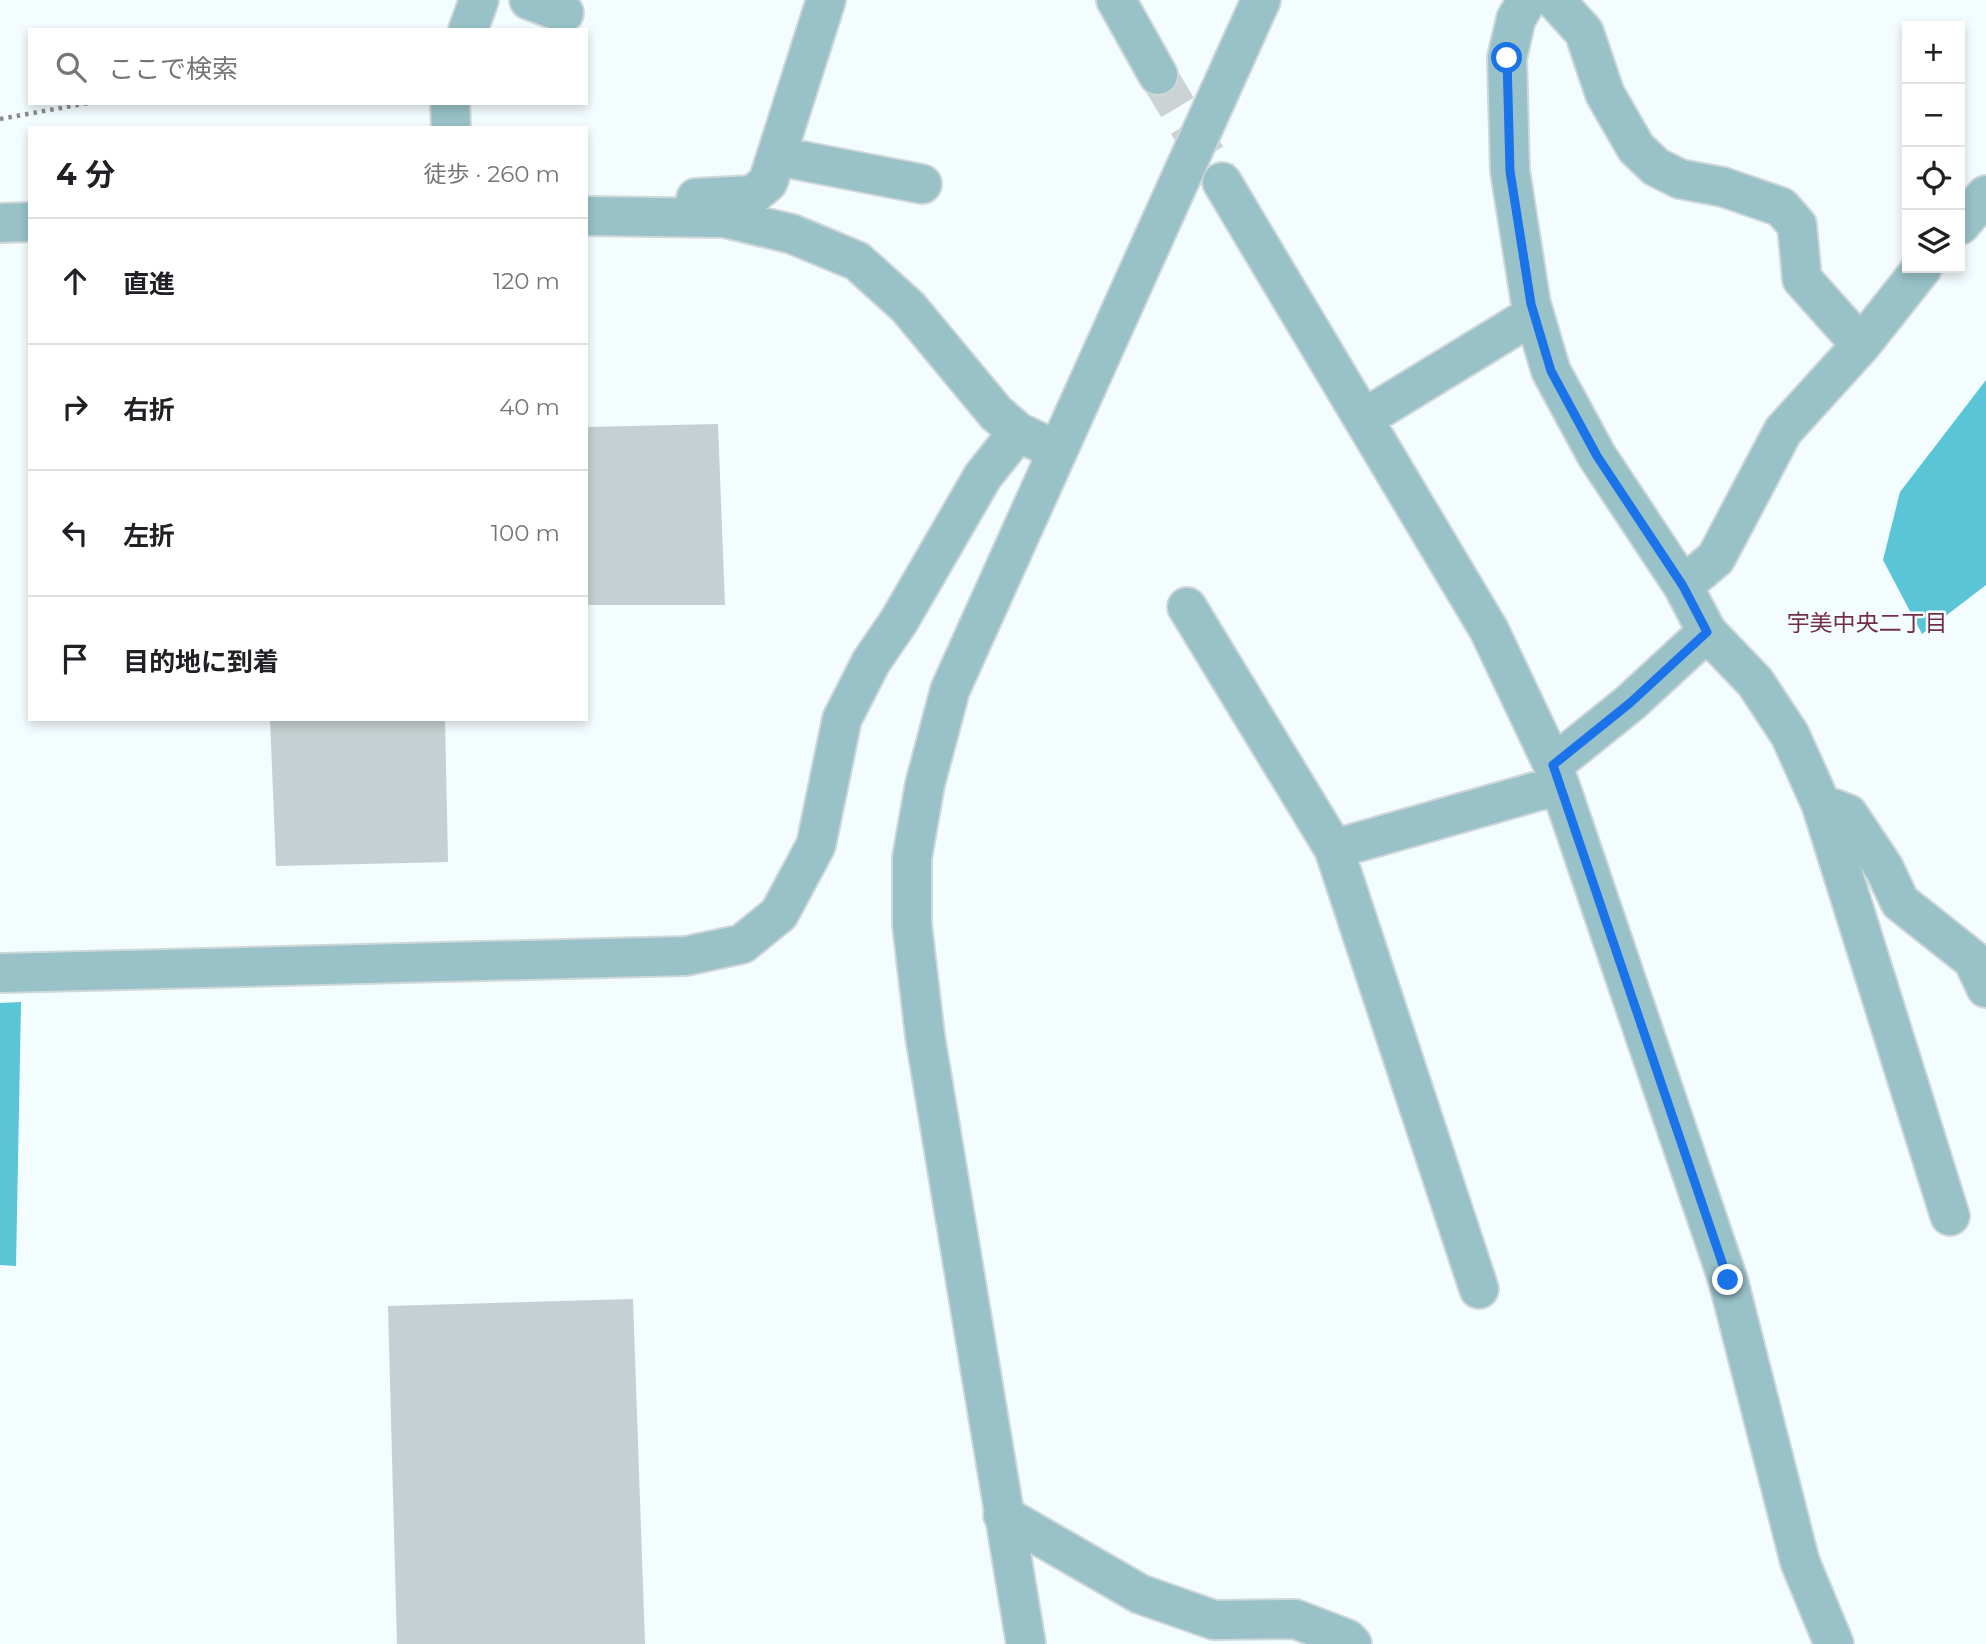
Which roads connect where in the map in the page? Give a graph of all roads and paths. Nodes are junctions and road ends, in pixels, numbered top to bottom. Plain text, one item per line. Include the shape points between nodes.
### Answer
1 (479, 0) edge
2 (826, 0) edge
3 (1116, 0) edge
4 (1261, 0) edge
5 (1527, 0) edge
6 (1555, 0) edge
7 (469, 28) edge
8 (1158, 75) tunnel mouth
9 (77, 105) edge
10 (450, 105) edge
11 (0, 119) edge
12 (451, 126) edge
13 (777, 156) junction
14 (1222, 182) tunnel mouth
15 (922, 184) dead end
16 (1986, 195) edge
17 (602, 216) edge
18 (1965, 219) edge
19 (28, 222) edge
20 (0, 223) edge
21 (1918, 273) edge
22 (1534, 315) junction
23 (1861, 345) junction
24 (1363, 419) junction
25 (1018, 432) junction
26 (1060, 451) junction
27 (1683, 586) junction
28 (1187, 607) dead end
29 (1707, 632) junction
30 (1556, 775) junction
31 (1821, 804) junction
32 (1334, 849) junction
33 (0, 973) edge
34 (1986, 988) edge
35 (1950, 1216) dead end
36 (1479, 1289) dead end
37 (1003, 1515) junction
38 (1026, 1644) edge
39 (1352, 1644) edge
40 (1834, 1644) edge

1 - 7 street
2 - 13 street
3 - 8 street
4 - 26 street
5 - 22 street via 1516,19 1507,58 1507,118 1510,171
6 - 23 street via 1584,32 1605,94 1636,148 1656,167 1680,179 1723,187 1781,207 1797,225 1802,279
9 - 11 path
10 - 12 street
13 - 15 street
13 - 17 street via 768,182 753,195 667,199
14 - 24 street
16 - 18 street
17 - 25 street via 725,218 792,234 857,261 908,307
19 - 20 street
21 - 23 street
22 - 24 street
22 - 27 street via 1551,371 1597,456
23 - 27 street via 1783,431 1716,558
24 - 30 street via 1489,630
25 - 26 street
25 - 33 street via 983,476 871,662 842,719 816,845 802,876 779,914 742,944 686,956
26 - 37 street via 950,690 925,784 912,858 912,923 925,1036
27 - 29 street
28 - 32 street
29 - 30 street
29 - 31 street via 1762,692 1790,735
30 - 32 street
30 - 40 street via 1728,1280 1800,1562
31 - 34 street via 1848,814 1900,902 1973,960
31 - 35 street
32 - 36 street
37 - 38 street
37 - 39 street via 1140,1594 1214,1620 1295,1619

